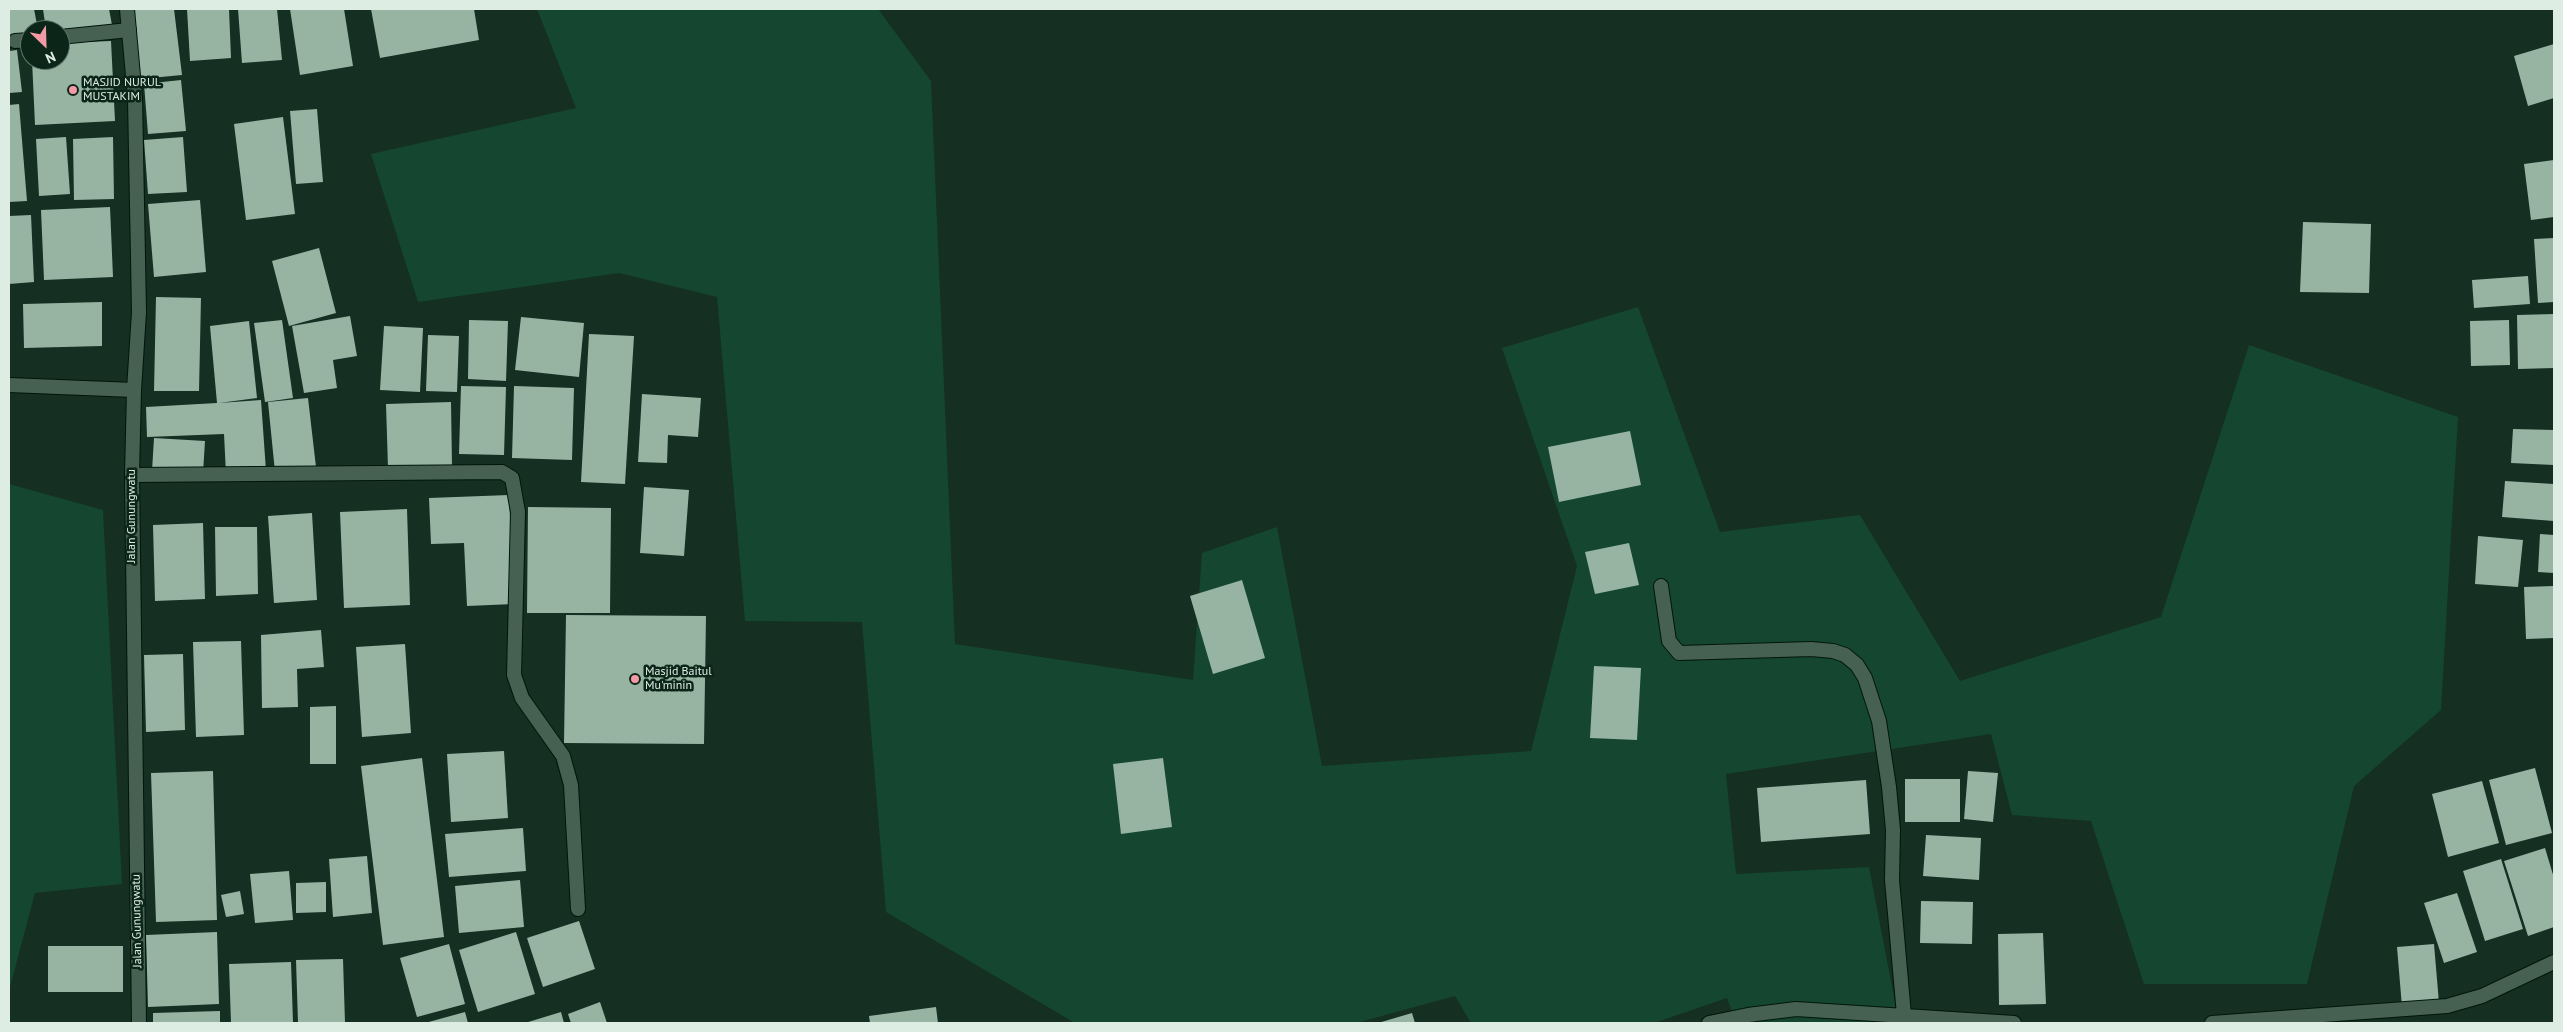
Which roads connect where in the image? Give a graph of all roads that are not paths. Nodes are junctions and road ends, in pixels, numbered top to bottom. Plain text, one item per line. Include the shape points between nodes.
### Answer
1 (127, 9) edge
2 (129, 30) junction
3 (70, 36) edge
4 (15, 41) dead end
5 (20, 41) edge
6 (9, 385) edge
7 (134, 390) junction
8 (132, 475) junction
9 (1661, 586) dead end
10 (578, 909) dead end
11 (2554, 962) edge
12 (1904, 1015) junction
13 (2347, 1018) edge
14 (139, 1023) edge
15 (1709, 1023) edge
16 (2014, 1023) edge
17 (2212, 1023) edge

1 - 2 street, Jalan Gunungwatu
2 - 3 street
2 - 7 street, Jalan Gunungwatu via 135,98 139,312
4 - 5 street
6 - 7 street
7 - 8 street, Jalan Gunungwatu
8 - 10 street via 502,472 512,478 518,512 514,675 522,698 563,756 571,785
8 - 14 street, Jalan Gunungwatu
9 - 12 street via 1669,641 1679,653 1833,651 1845,655 1857,665 1865,678 1879,721 1889,787 1893,830 1892,880
11 - 13 street via 2482,996 2447,1006
12 - 15 street via 1796,1009
12 - 16 street
13 - 17 street

